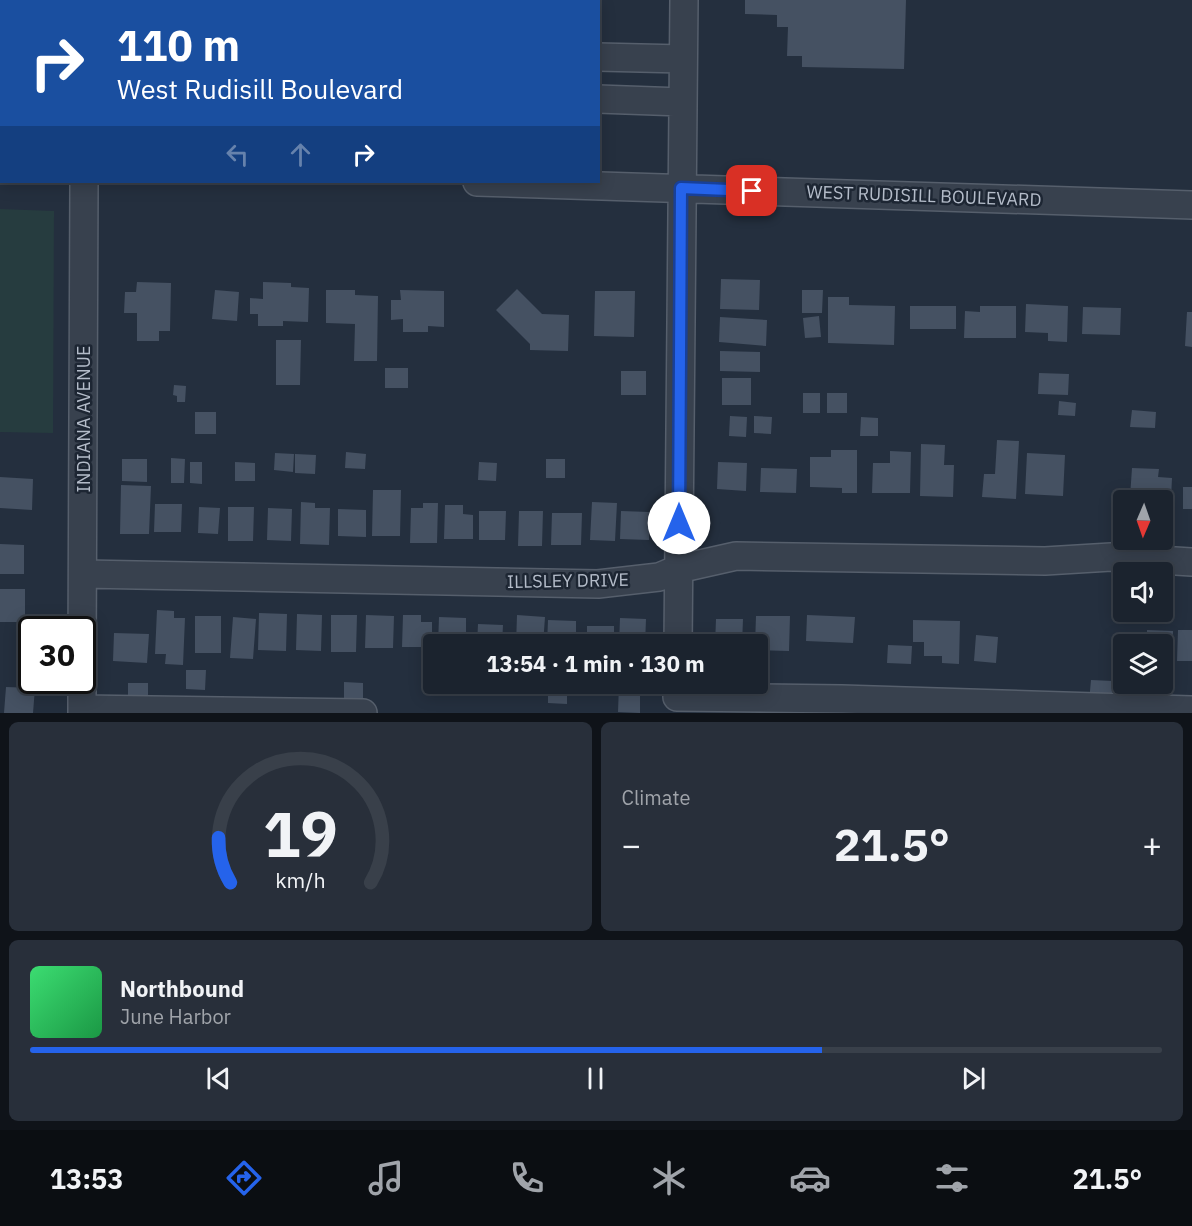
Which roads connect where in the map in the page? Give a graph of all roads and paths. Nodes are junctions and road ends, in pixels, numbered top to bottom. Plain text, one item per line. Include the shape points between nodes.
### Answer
1 (684, 0) edge
2 (600, 57) edge
3 (683, 59) junction
4 (600, 99) edge
5 (682, 102) junction
6 (84, 183) edge
7 (511, 183) edge
8 (681, 188) junction
9 (1192, 205) edge
10 (1192, 562) edge
11 (678, 568) junction
12 (84, 574) junction
13 (83, 616) edge
14 (678, 634) edge
15 (82, 694) edge
16 (677, 698) edge
17 (1192, 710) edge
18 (82, 711) edge
19 (363, 713) edge

1 - 3 street
2 - 3 street
3 - 5 street
4 - 5 street
5 - 8 street
6 - 12 street, INDIANA AVENUE
7 - 8 street, WEST RUDISILL BOULEVARD
8 - 9 street, WEST RUDISILL BOULEVARD
8 - 11 street
10 - 11 street, ILLSLEY DRIVE via 1111,557 1045,561 736,556
11 - 12 street, ILLSLEY DRIVE via 659,577 598,584
11 - 14 street
12 - 13 street, INDIANA AVENUE
15 - 18 street
16 - 17 street
18 - 19 street

